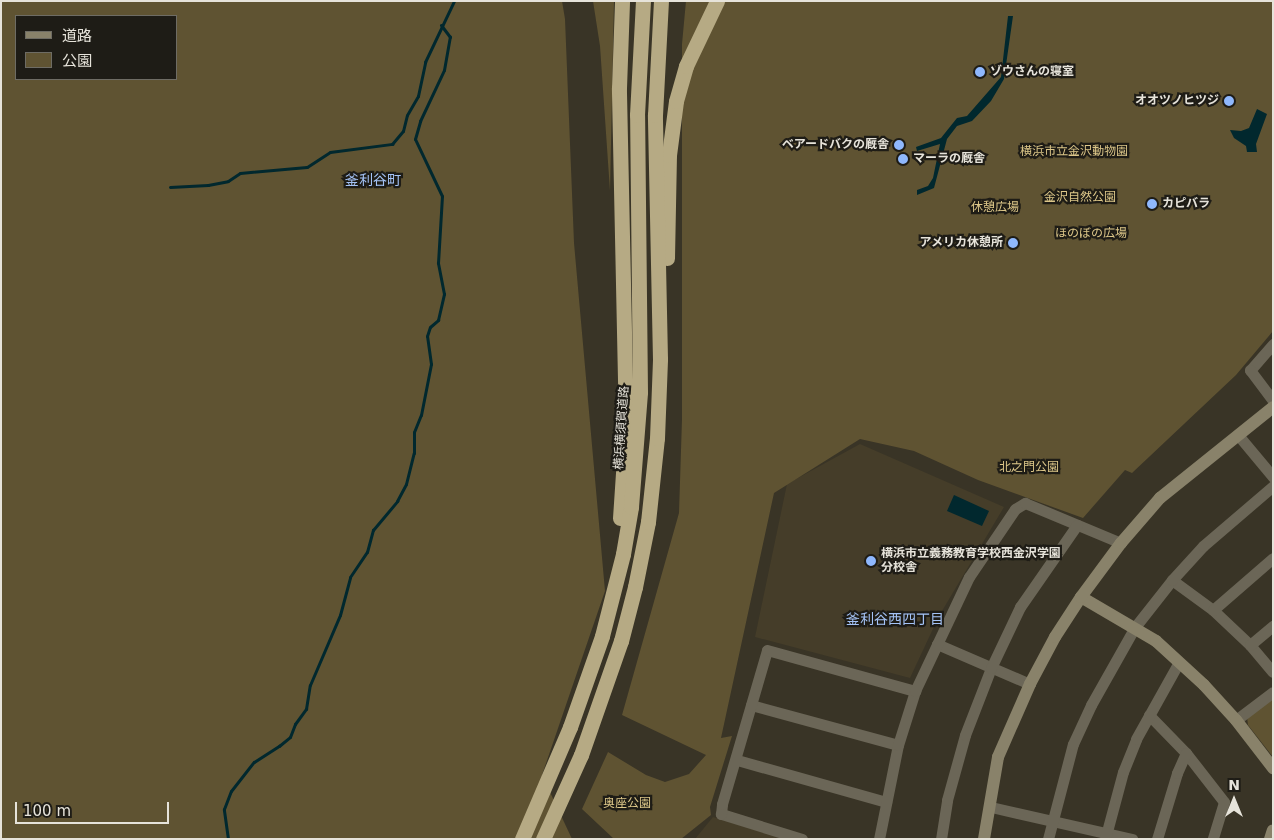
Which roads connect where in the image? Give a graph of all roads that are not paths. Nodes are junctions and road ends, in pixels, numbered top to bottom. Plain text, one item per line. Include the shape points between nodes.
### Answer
1 (622, 1) edge
2 (643, 1) edge
3 (661, 1) edge
4 (717, 1) edge
5 (1273, 344) edge
6 (1273, 400) edge
7 (1273, 407) edge
8 (1238, 435) junction
9 (1273, 476) edge
10 (1273, 486) edge
11 (648, 522) junction
12 (1077, 525) junction
13 (1121, 542) junction
14 (1273, 558) edge
15 (1172, 580) junction
16 (1081, 597) junction
17 (611, 607) junction
18 (1213, 610) junction
19 (1273, 626) edge
20 (1134, 628) junction
21 (937, 644) junction
22 (1250, 645) junction
23 (1178, 662) junction
24 (991, 668) junction
25 (1273, 672) edge
26 (1030, 684) junction
27 (915, 691) junction
28 (1273, 692) edge
29 (751, 706) junction
30 (1149, 715) junction
31 (1236, 720) junction
32 (898, 745) junction
33 (1186, 753) junction
34 (736, 760) junction
35 (1273, 768) edge
36 (886, 802) junction
37 (991, 807) junction
38 (1052, 822) junction
39 (1273, 830) edge
40 (1105, 836) edge
41 (522, 839) edge
42 (543, 839) edge
43 (802, 839) edge
44 (879, 839) edge
45 (940, 839) edge
46 (984, 839) edge
47 (1048, 839) edge
48 (1132, 839) edge
49 (1157, 839) edge
50 (1212, 839) edge
51 (1270, 839) edge

1 - 17 highway via 619,96 626,427
2 - 17 highway, 横浜横須賀道路 via 637,115 640,392 631,508
3 - 11 highway via 655,115 660,359 657,438
4 - 11 highway via 686,66 671,132 667,211 666,418
5 - 6 street via 1250,370
7 - 8 street
8 - 9 street
8 - 13 street via 1160,498
10 - 15 street via 1210,540
11 - 42 highway via 621,641 581,754
12 - 13 street
12 - 21 street via 1024,503 1019,504 969,577
12 - 24 street via 1020,607
13 - 16 street
14 - 18 street
15 - 18 street
15 - 20 street
16 - 20 street
16 - 26 street via 1055,636
17 - 41 highway, 横浜横須賀道路 via 570,727
18 - 22 street
19 - 22 street
20 - 23 street via 1156,641
20 - 38 street via 1091,705 1074,744
21 - 24 street
21 - 27 street
22 - 25 street
23 - 30 street
23 - 31 street
24 - 26 street
24 - 45 street via 965,735 946,800
26 - 37 street via 998,757
27 - 29 street via 767,650
27 - 32 street
28 - 31 street
29 - 32 street
29 - 34 street
30 - 33 street
30 - 40 street via 1123,772
31 - 35 street
32 - 36 street
33 - 49 street via 1176,773
33 - 50 street via 1224,802
34 - 36 street
34 - 43 street via 721,814
36 - 44 street
37 - 38 street
37 - 46 street
38 - 40 street
38 - 47 street
39 - 51 street
40 - 48 street

